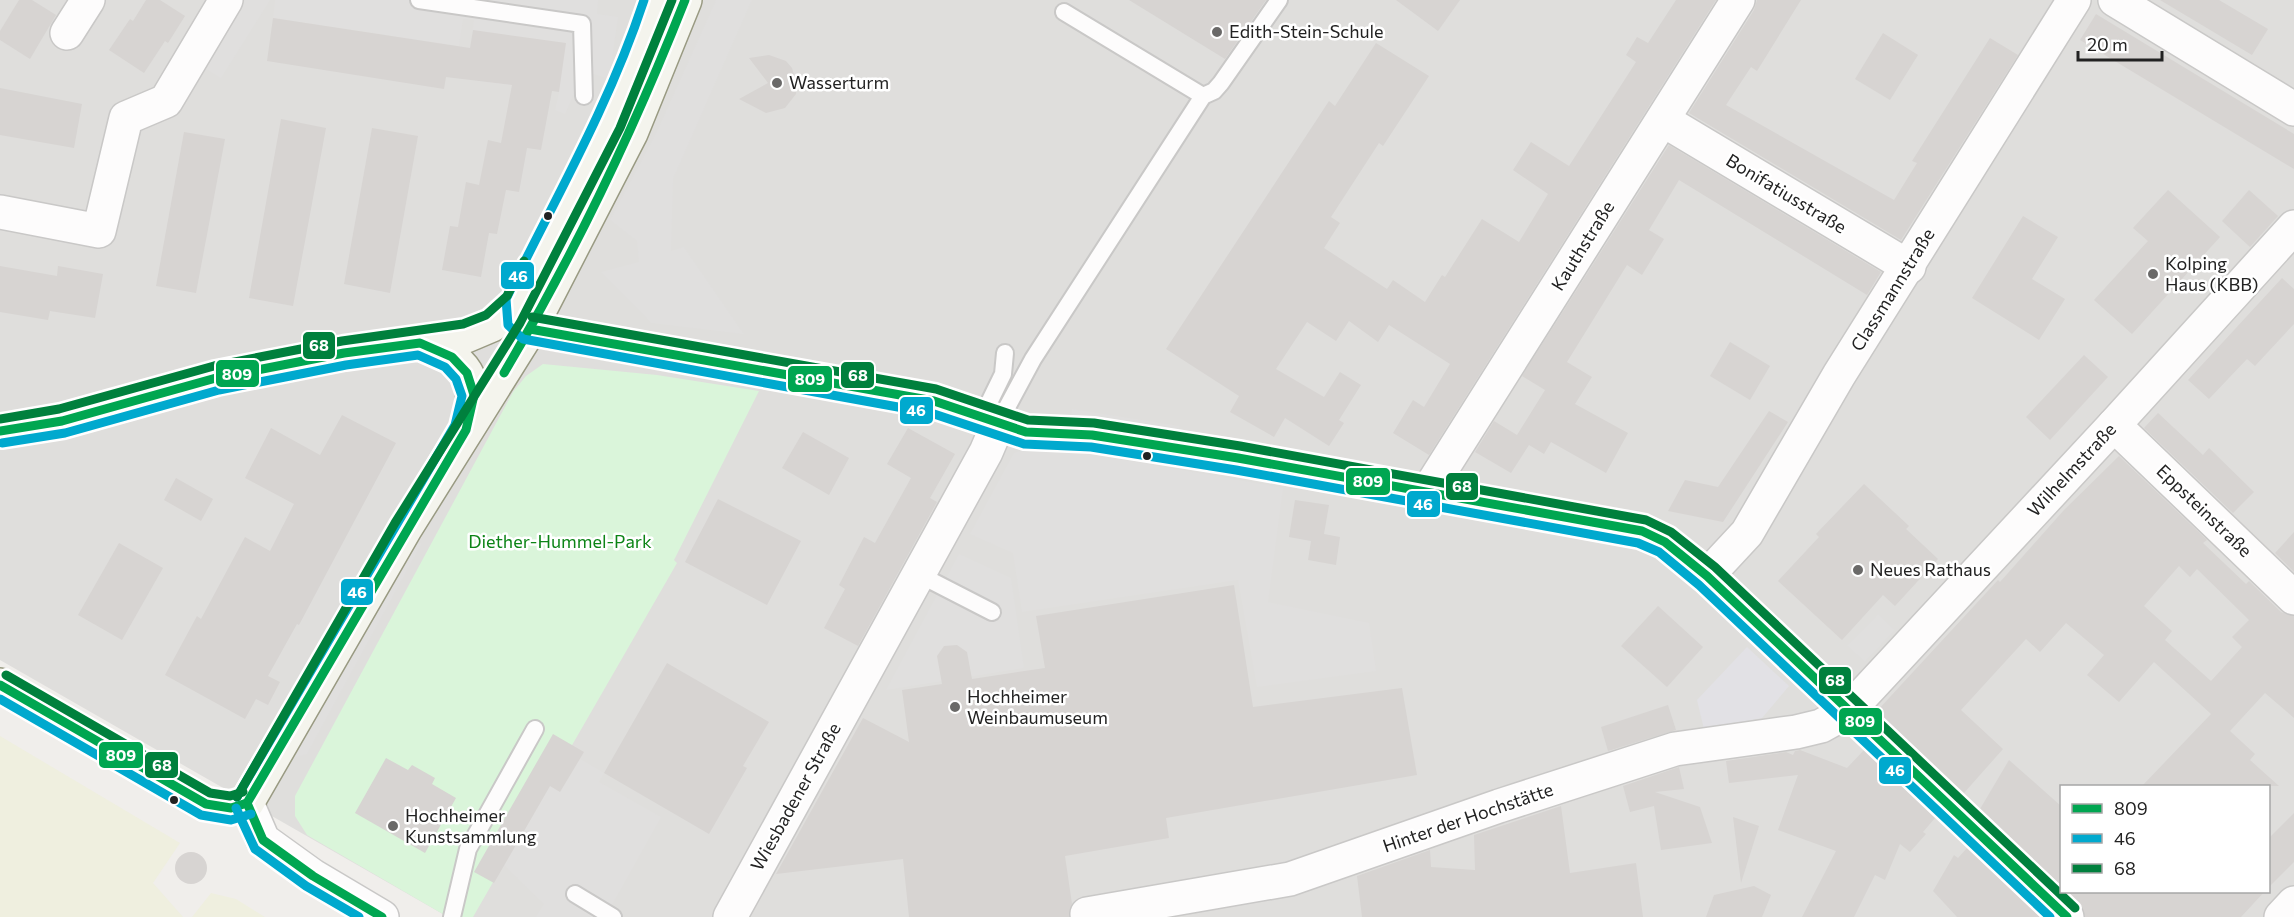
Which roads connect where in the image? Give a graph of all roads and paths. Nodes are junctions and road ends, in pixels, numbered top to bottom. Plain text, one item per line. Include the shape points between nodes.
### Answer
1 (88, 0) edge
2 (226, 0) edge
3 (419, 0) edge
4 (657, 0) edge
5 (686, 0) edge
6 (1279, 0) edge
7 (1738, 0) edge
8 (2074, 0) edge
9 (2115, 0) edge
10 (1064, 12) dead end
11 (67, 33) dead end
12 (584, 96) dead end
13 (1203, 96) junction
14 (2294, 109) edge
15 (1663, 120) junction
16 (0, 212) edge
17 (2288, 245) edge
18 (1909, 267) junction
19 (524, 316) junction
20 (420, 343) junction
21 (1005, 353) dead end
22 (989, 421) junction
23 (2114, 425) junction
24 (466, 430) junction
25 (0, 431) edge
26 (1428, 491) junction
27 (918, 574) junction
28 (1707, 576) junction
29 (2294, 598) edge
30 (992, 612) dead end
31 (0, 685) edge
32 (1848, 711) junction
33 (535, 729) dead end
34 (247, 803) junction
35 (575, 894) dead end
36 (2294, 903) edge
37 (382, 917) edge
38 (452, 917) edge
39 (614, 917) edge
40 (730, 917) edge
41 (1088, 917) edge
42 (2067, 917) edge
43 (2281, 917) edge

1 - 11 street
2 - 16 street via 166,101 126,118 99,231
3 - 12 lane via 582,24
4 - 19 main road via 636,62
5 - 19 main road via 632,133
6 - 13 lane via 1221,83
7 - 15 street, Kauthstraße
8 - 18 street, Classmannstraße
9 - 14 street
10 - 13 lane
13 - 22 lane via 1034,359
15 - 18 street, Bonifatiusstraße
15 - 26 street, Kauthstraße
17 - 23 street, Wilhelmstraße
18 - 28 street, Classmannstraße via 1839,375 1747,533
19 - 20 main road via 466,336
19 - 22 street via 934,401
19 - 24 main road
20 - 24 main road via 452,357 468,373 474,395
20 - 25 main road via 216,378 62,422
21 - 22 lane
22 - 26 street via 1026,432 1092,435
22 - 27 street, Wiesbadener Straße via 986,452
23 - 29 street, Eppsteinstraße
23 - 32 street, Wilhelmstraße
24 - 34 main road
26 - 28 street via 1642,531 1665,542
27 - 30 lane
27 - 40 street, Wiesbadener Straße
28 - 32 street
31 - 34 main road via 206,804 231,808
32 - 41 street, Hinter der Hochstätte via 1821,726 1796,732 1675,749 1290,879 1087,914
32 - 42 street
33 - 38 lane via 468,849
34 - 37 street via 256,830 268,845
35 - 39 lane
36 - 43 street

